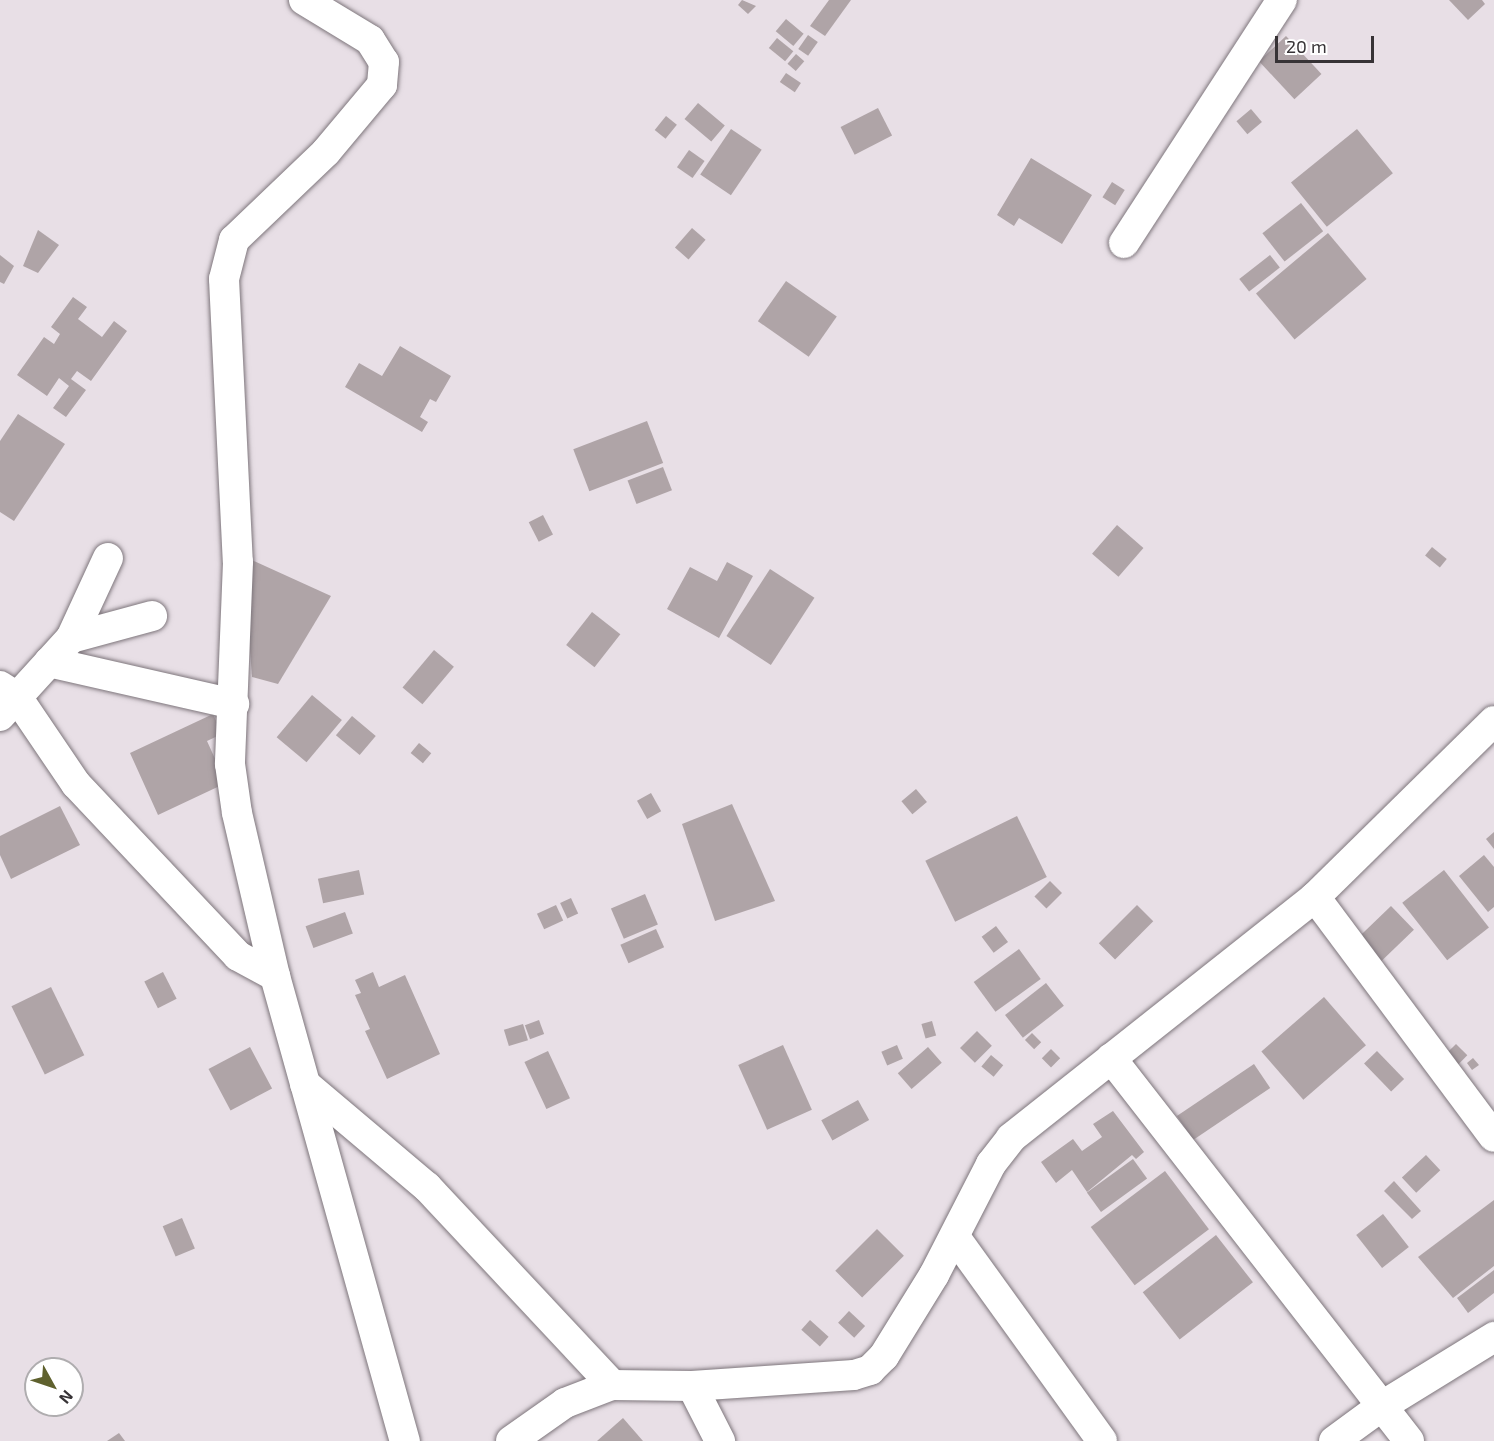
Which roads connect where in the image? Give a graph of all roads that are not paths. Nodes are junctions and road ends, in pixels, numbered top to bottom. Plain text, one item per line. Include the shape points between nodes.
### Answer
1 (304, 0) edge
2 (1282, 0) edge
3 (1124, 243) dead end
4 (108, 558) dead end
5 (152, 616) dead end
6 (71, 638) junction
7 (49, 662) junction
8 (6, 700) edge
9 (234, 704) junction
10 (1494, 722) edge
11 (1315, 897) junction
12 (275, 976) junction
13 (1111, 1058) junction
14 (304, 1084) junction
15 (1494, 1137) edge
16 (955, 1237) junction
17 (1494, 1337) edge
18 (612, 1385) junction
19 (692, 1386) junction
20 (1382, 1406) junction
21 (405, 1441) edge
22 (512, 1441) edge
23 (720, 1441) edge
24 (1102, 1441) edge
25 (1334, 1441) edge
26 (1409, 1441) edge

1 - 9 street via 370,40 384,62 382,85 326,152 234,240 224,279 238,562
2 - 3 street
4 - 6 street
5 - 6 street
6 - 7 street
7 - 8 street
7 - 9 street
8 - 12 street via 76,784 238,956
9 - 12 street via 230,764 237,813
10 - 11 street
11 - 13 street
11 - 15 street
12 - 14 street
13 - 16 street via 1011,1138 991,1164
13 - 20 street
14 - 18 street via 427,1187
14 - 21 street
16 - 19 street via 884,1356 870,1370 854,1375
16 - 24 street
17 - 20 street
18 - 19 street
18 - 22 street via 565,1403
19 - 23 street
20 - 25 street
20 - 26 street

